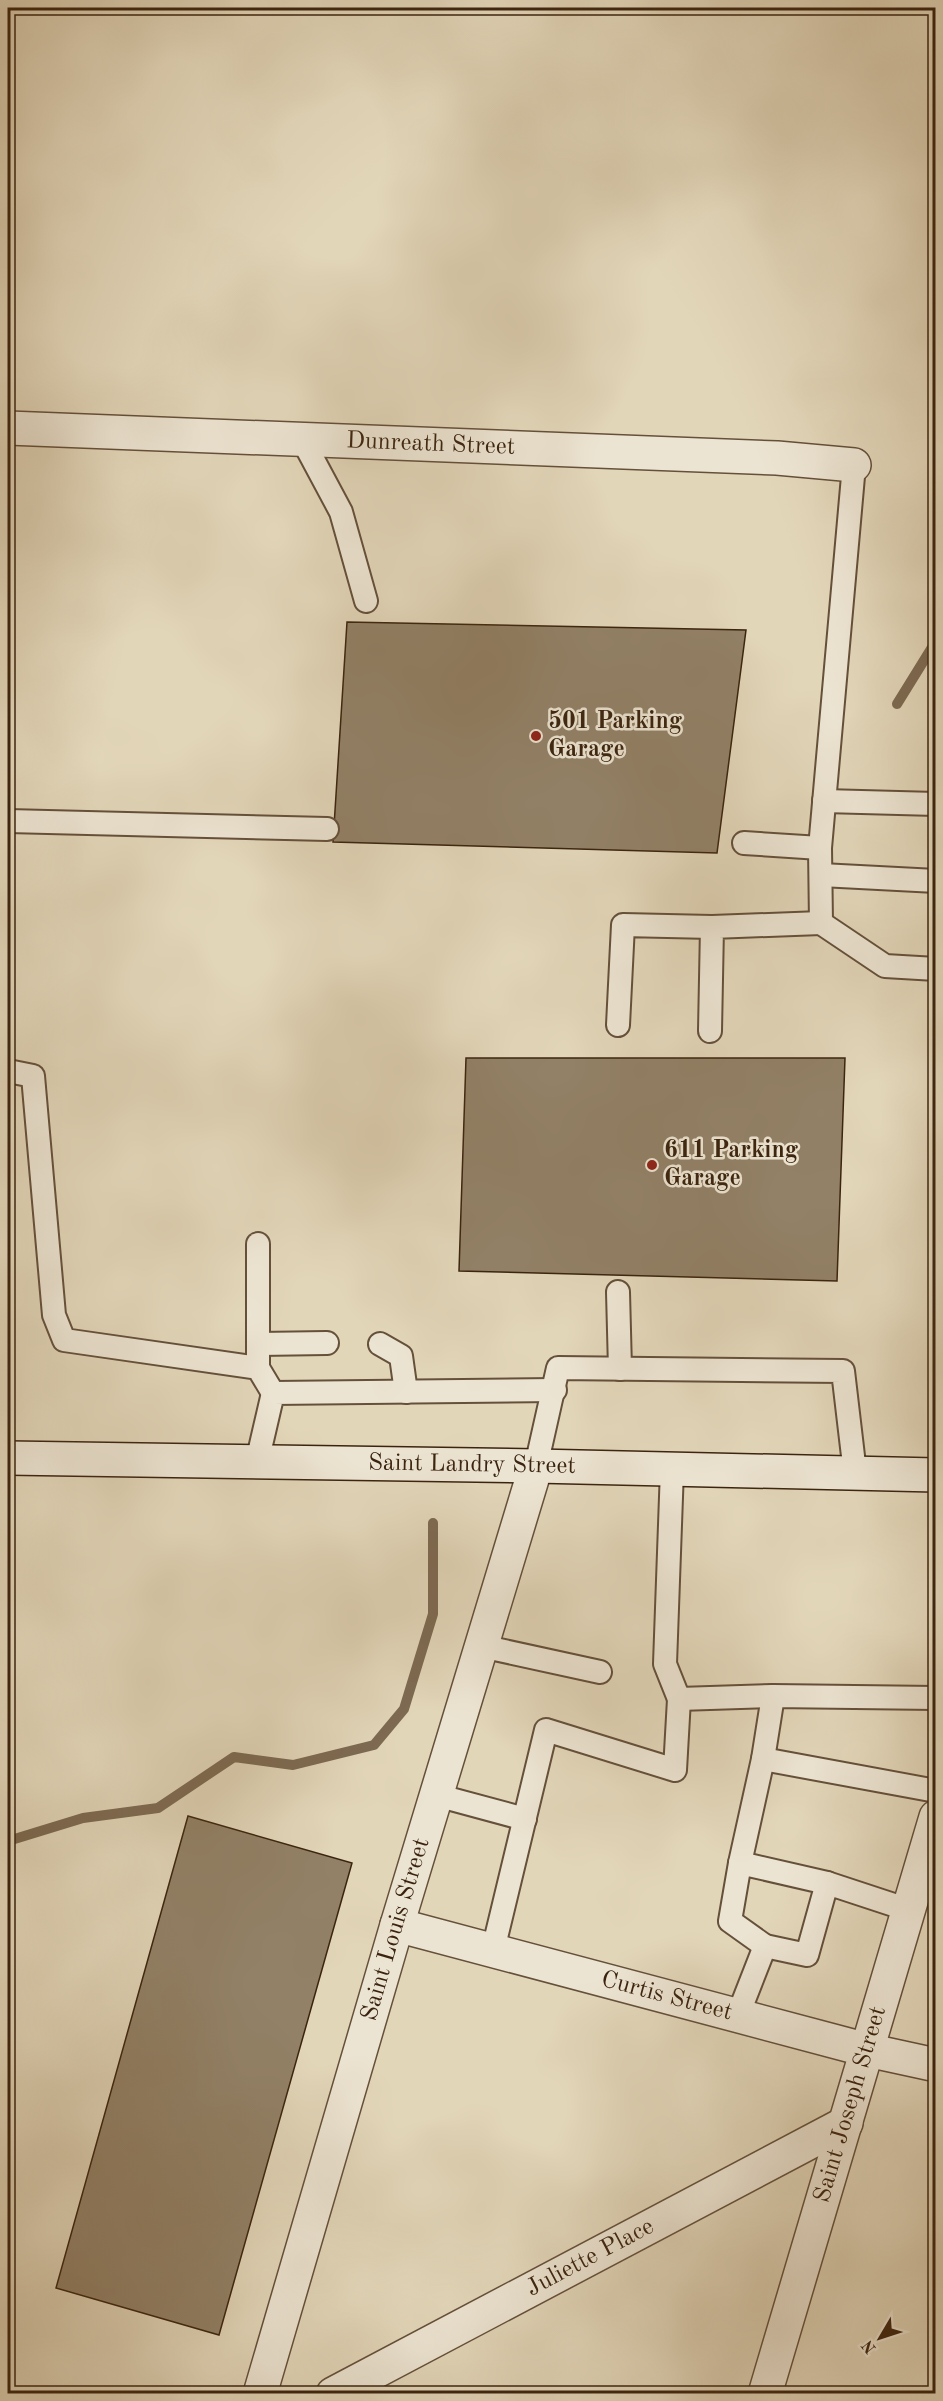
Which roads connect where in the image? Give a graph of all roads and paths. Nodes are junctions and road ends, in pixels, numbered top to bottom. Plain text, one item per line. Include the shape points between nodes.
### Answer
1 (8, 428) edge
2 (302, 439) junction
3 (854, 465) joint
4 (366, 601) dead end
5 (824, 801) junction
6 (936, 804) edge
7 (8, 820) edge
8 (327, 830) dead end
9 (744, 843) dead end
10 (820, 848) junction
11 (821, 875) junction
12 (936, 880) edge
13 (821, 923) junction
14 (712, 927) junction
15 (936, 969) edge
16 (618, 1025) dead end
17 (710, 1031) dead end
18 (8, 1071) edge
19 (258, 1244) dead end
20 (618, 1292) dead end
21 (327, 1343) dead end
22 (259, 1344) junction
23 (380, 1344) dead end
24 (258, 1368) junction
25 (620, 1368) junction
26 (555, 1390) junction
27 (406, 1392) junction
28 (273, 1393) junction
29 (8, 1458) edge
30 (257, 1462) junction
31 (536, 1466) junction
32 (672, 1469) junction
33 (855, 1473) junction
34 (936, 1475) edge
35 (482, 1646) junction
36 (600, 1672) dead end
37 (773, 1696) junction
38 (936, 1698) edge
39 (679, 1699) junction
40 (764, 1759) junction
41 (936, 1791) edge
42 (436, 1796) junction
43 (936, 1817) edge
44 (525, 1819) junction
45 (740, 1863) junction
46 (827, 1883) junction
47 (909, 1910) junction
48 (397, 1925) junction
49 (765, 1946) junction
50 (493, 1950) junction
51 (738, 2015) junction
52 (867, 2050) junction
53 (936, 2065) edge
54 (846, 2123) junction
55 (260, 2394) edge
56 (333, 2394) edge
57 (765, 2394) edge

1 - 2 street, Dunreath Street
2 - 3 street, Dunreath Street
2 - 4 lane via 341,512
3 - 5 lane
5 - 6 lane
5 - 10 lane
7 - 8 lane
9 - 10 lane
10 - 11 lane
11 - 12 lane
11 - 13 lane
13 - 14 lane
13 - 15 lane via 885,966
14 - 16 lane via 622,925
14 - 17 lane
18 - 24 lane via 33,1076 54,1315 64,1340
19 - 22 lane
20 - 25 lane
21 - 22 lane
22 - 24 lane
23 - 27 lane via 401,1356
24 - 28 lane
25 - 26 lane via 558,1368
25 - 33 lane via 843,1371
26 - 27 lane
26 - 31 lane
27 - 28 lane
28 - 30 lane
29 - 30 street, Saint Landry Street
30 - 31 street, Saint Landry Street
31 - 32 street, Saint Landry Street
31 - 35 street, Saint Louis Street
32 - 33 street, Saint Landry Street
32 - 39 lane via 665,1664
33 - 34 street, Saint Landry Street
35 - 36 lane
35 - 42 street, Saint Louis Street
37 - 38 lane
37 - 39 lane
37 - 40 lane
39 - 44 lane via 675,1770 546,1730
40 - 41 lane
40 - 45 lane
42 - 44 lane
42 - 48 street, Saint Louis Street
43 - 47 street, Saint Joseph Street
44 - 50 lane
45 - 46 lane
45 - 49 lane via 730,1922
46 - 47 lane
46 - 49 lane via 807,1954
47 - 52 street, Saint Joseph Street
48 - 50 street, Curtis Street
48 - 55 street, Saint Louis Street
49 - 51 lane
50 - 51 street, Curtis Street
51 - 52 street, Curtis Street
52 - 53 street, Curtis Street
52 - 54 street, Saint Joseph Street
54 - 56 street, Juliette Place
54 - 57 street, Saint Joseph Street

